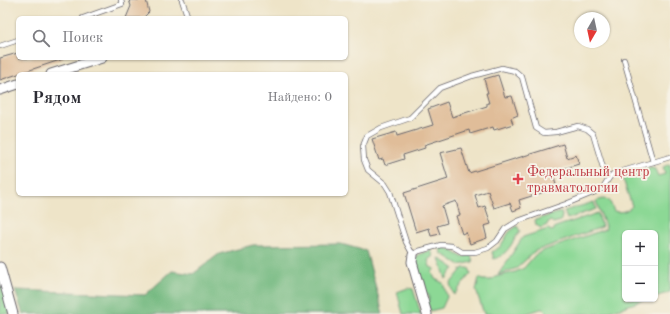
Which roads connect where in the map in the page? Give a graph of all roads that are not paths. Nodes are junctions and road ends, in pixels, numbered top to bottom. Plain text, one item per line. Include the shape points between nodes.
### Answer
1 (121, 0) edge
2 (182, 0) edge
3 (89, 16) edge
4 (187, 16) edge
5 (16, 41) edge
6 (0, 46) edge
7 (624, 60) dead end
8 (82, 61) edge
9 (56, 72) edge
10 (16, 85) edge
11 (0, 90) edge
12 (670, 157) edge
13 (653, 162) junction
14 (609, 178) junction
15 (413, 255) junction
16 (0, 267) edge
17 (13, 314) edge
18 (427, 314) edge

1 - 3 lane via 122,4
2 - 4 lane
5 - 6 lane
7 - 13 lane
8 - 9 street
10 - 11 street
12 - 13 lane
13 - 14 lane via 613,174
14 - 15 lane via 602,189 511,225 488,248 462,252 452,246 442,245
14 - 15 lane via 604,171 593,134 586,129 578,126 544,133 536,128 522,77 515,71 502,68 440,88 410,118 367,136 363,146 368,170 385,184 390,192 406,242
15 - 18 street via 412,262
16 - 17 street

